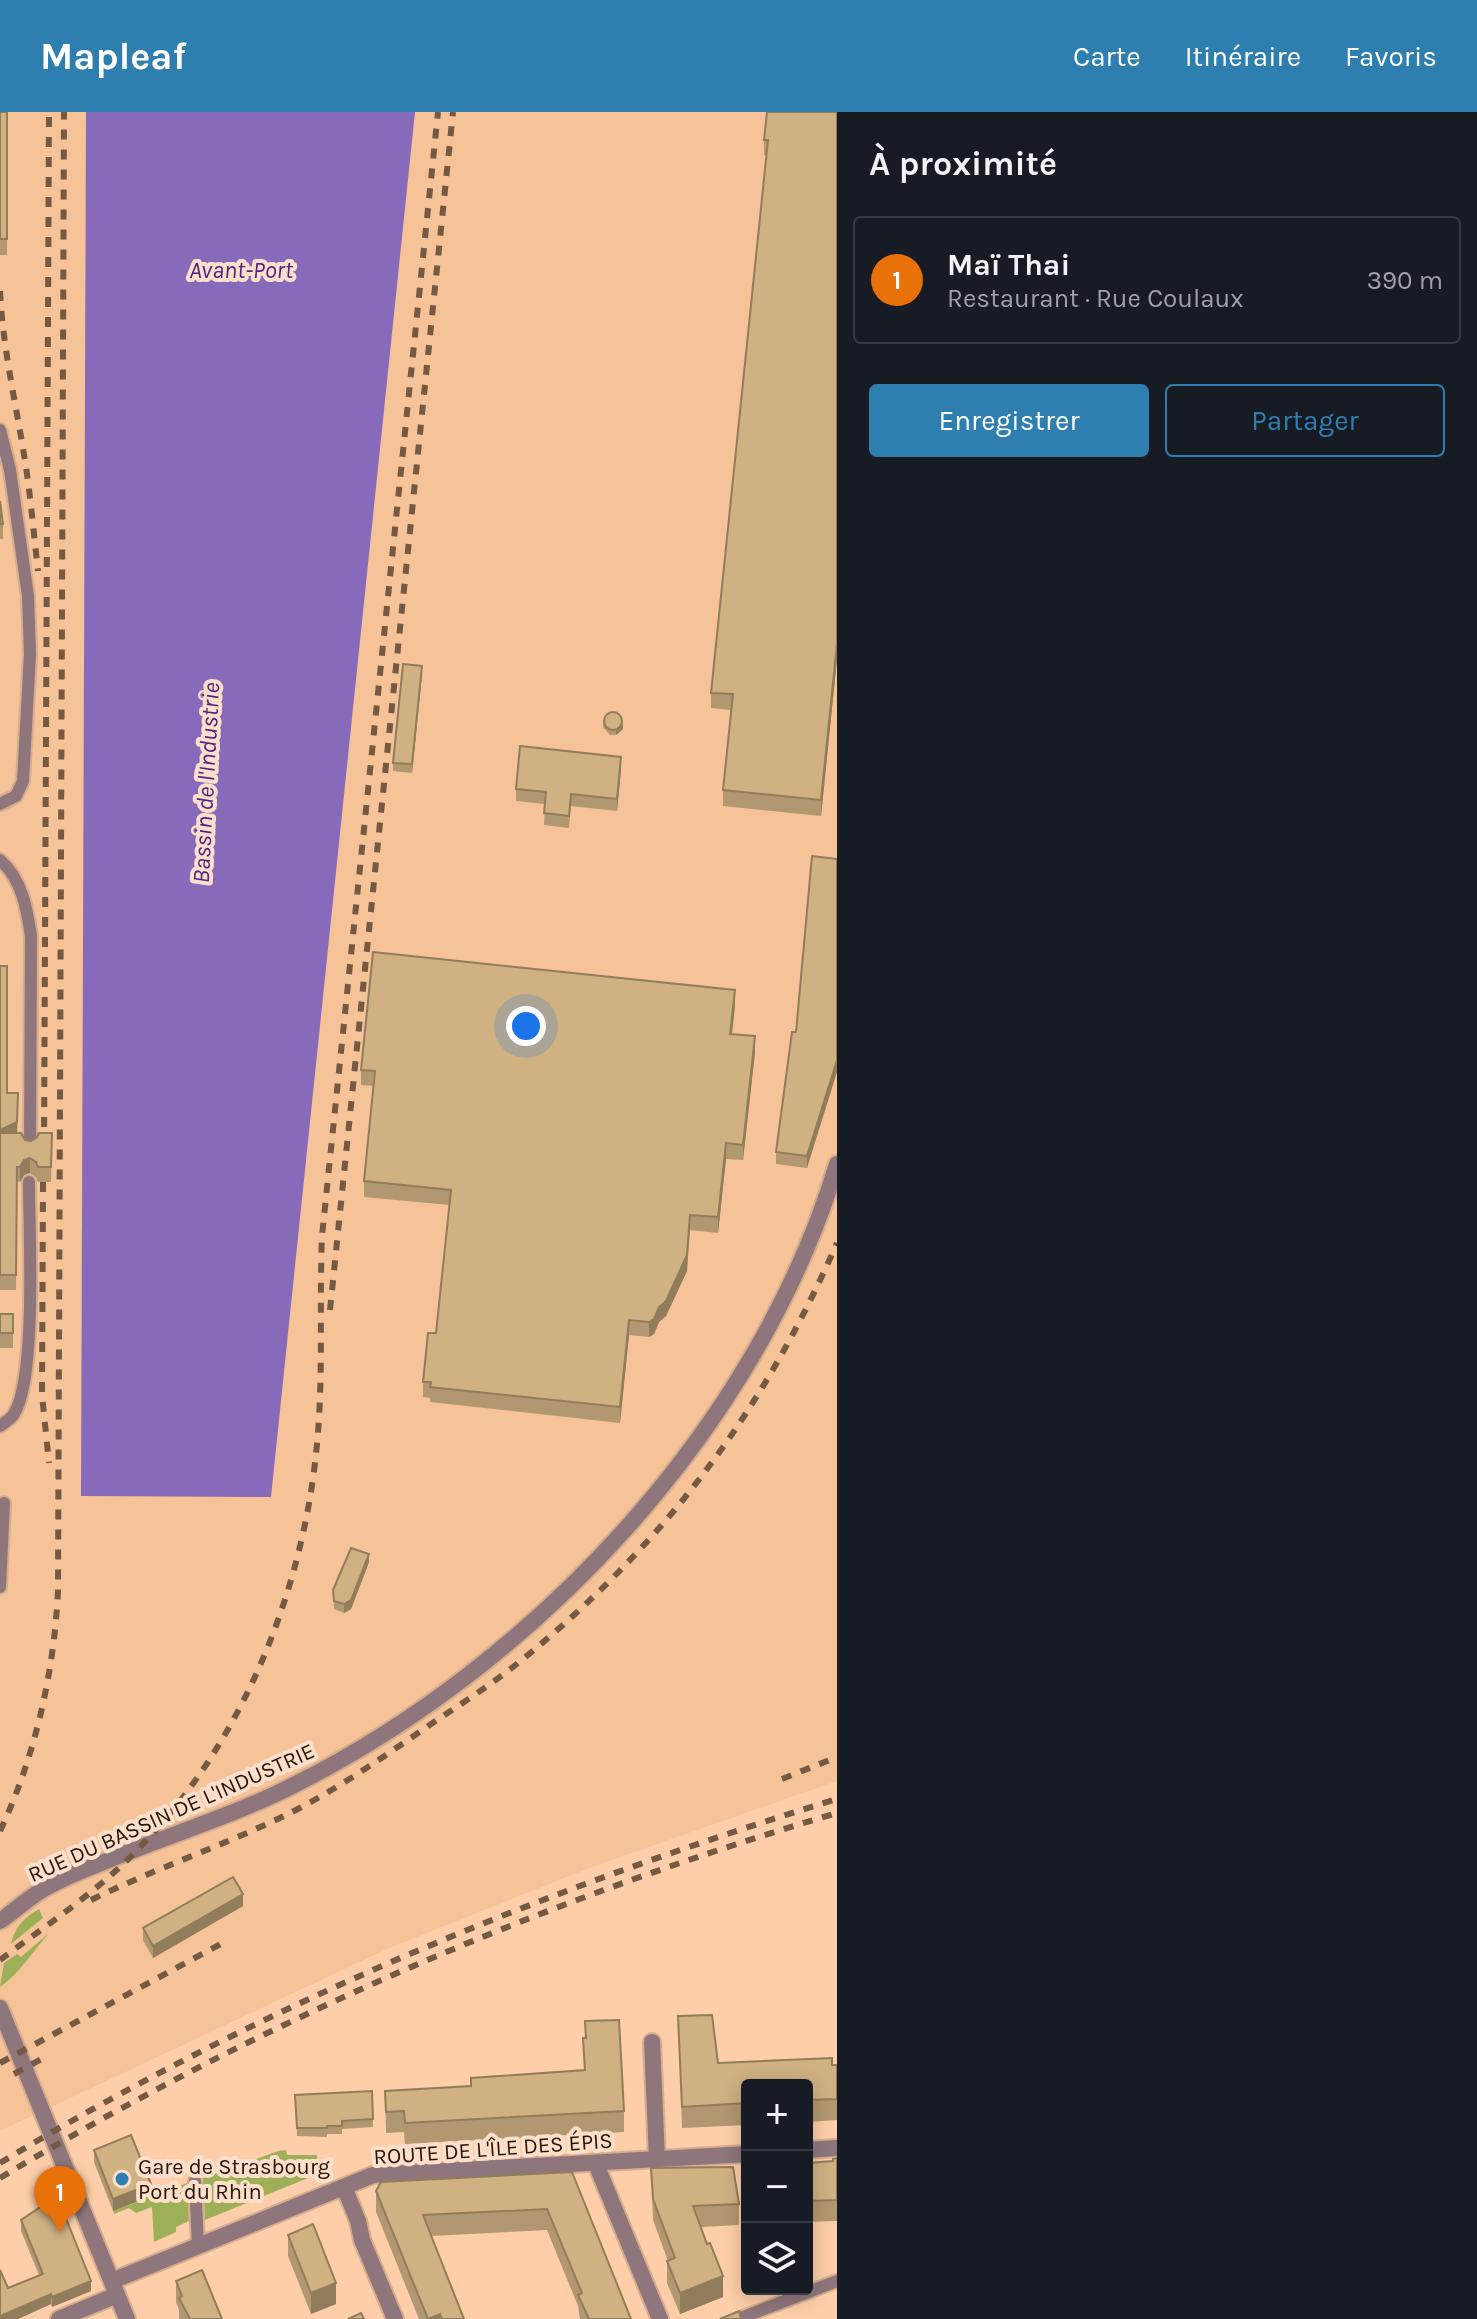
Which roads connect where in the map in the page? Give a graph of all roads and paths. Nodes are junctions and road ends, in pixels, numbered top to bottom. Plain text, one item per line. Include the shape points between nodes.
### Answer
1 (0, 430) edge
2 (0, 804) edge
3 (0, 860) edge
4 (30, 1147) edge
5 (837, 1164) edge
6 (29, 1182) dead end
7 (0, 1426) edge
8 (4, 1503) dead end
9 (0, 1587) edge
10 (0, 1921) edge
11 (0, 2008) edge
12 (652, 2042) dead end
13 (837, 2148) edge
14 (813, 2150) edge
15 (741, 2154) edge
16 (657, 2159) junction
17 (596, 2164) junction
18 (195, 2181) dead end
19 (344, 2187) junction
20 (198, 2246) junction
21 (837, 2281) edge
22 (115, 2288) junction
23 (59, 2319) edge
24 (127, 2319) edge
25 (395, 2319) edge
26 (660, 2319) edge
27 (738, 2319) edge

1 - 2 lane via 28,596 30,654 23,781 16,796
3 - 4 lane via 20,887 31,936
5 - 10 street, RUE DU BASSIN DE L'INDUSTRIE via 790,1284 728,1392 635,1518 564,1594 468,1675 357,1751 235,1812 40,1891
6 - 7 lane via 24,1385 13,1416
8 - 9 lane
11 - 22 street
12 - 16 street
13 - 14 street
15 - 16 street, ROUTE DE L'ÎLE DES ÉPIS
16 - 17 street, ROUTE DE L'ÎLE DES ÉPIS
17 - 19 street, ROUTE DE L'ÎLE DES ÉPIS via 373,2175
17 - 26 street
18 - 20 lane
19 - 20 street, ROUTE DE L'ÎLE DES ÉPIS
19 - 25 street
20 - 22 street, ROUTE DE L'ÎLE DES ÉPIS
21 - 27 lane
22 - 23 street, ROUTE DE L'ÎLE DES ÉPIS
22 - 24 street

